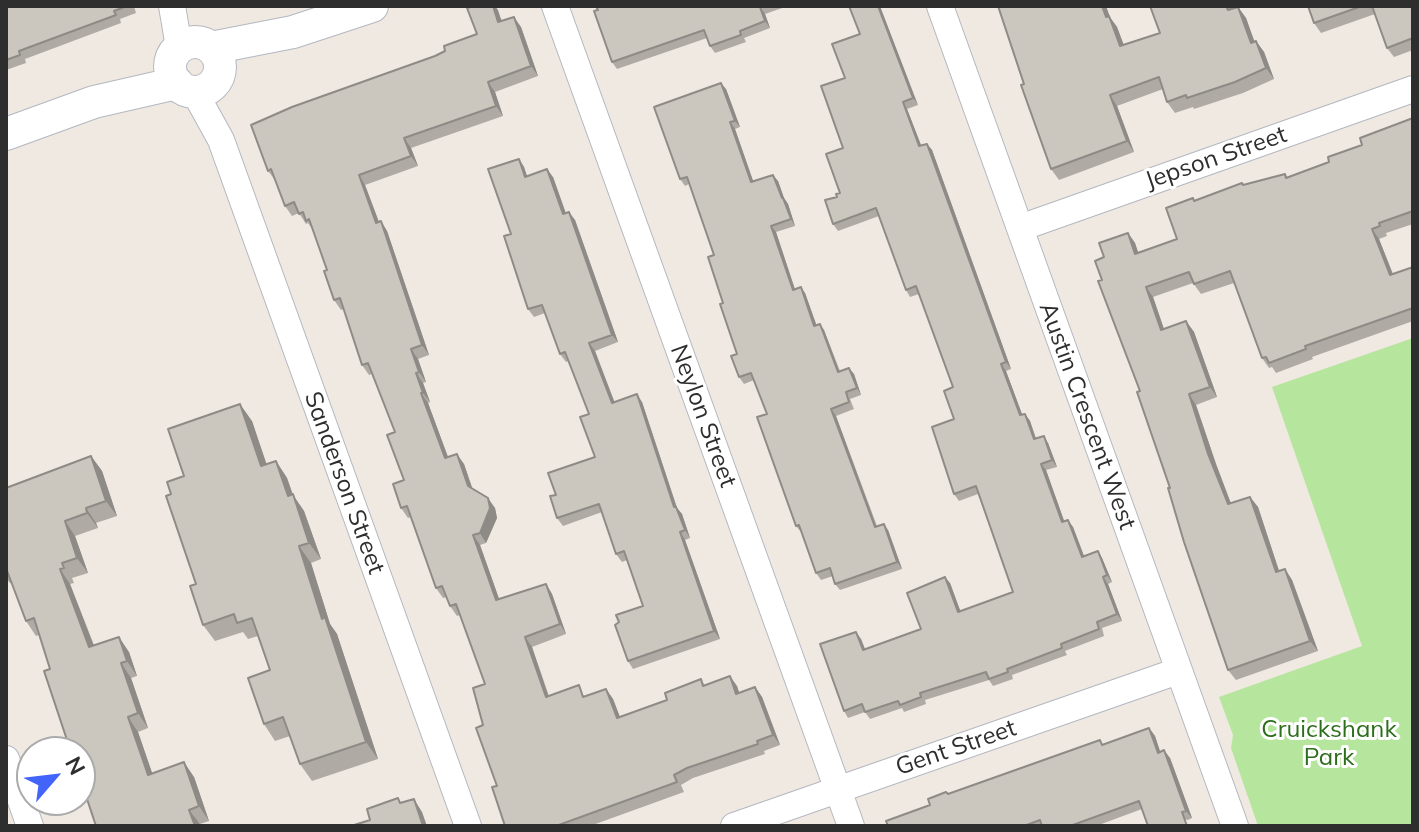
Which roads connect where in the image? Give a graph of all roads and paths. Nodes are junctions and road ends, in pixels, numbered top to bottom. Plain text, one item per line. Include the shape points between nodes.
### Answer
1 (172, 6) edge
2 (178, 6) edge
3 (372, 6) edge
4 (555, 6) edge
5 (940, 6) edge
6 (195, 66) junction
7 (1413, 89) edge
8 (6, 134) edge
9 (1020, 228) junction
10 (1178, 671) junction
11 (6, 759) edge
12 (837, 789) junction
13 (30, 826) edge
14 (468, 826) edge
15 (734, 826) edge
16 (851, 826) edge
17 (1235, 826) edge

1 - 6 street, Sanderson Street
2 - 6 street, Sanderson Street
3 - 6 street
4 - 12 street, Neylon Street
5 - 9 street, Austin Crescent West
6 - 8 street
6 - 14 street, Sanderson Street
7 - 9 street, Jepson Street
9 - 10 street, Austin Crescent West
10 - 12 street, Gent Street
10 - 17 street, Austin Crescent West
11 - 13 street
12 - 15 street, Gent Street
12 - 16 street, Neylon Street

